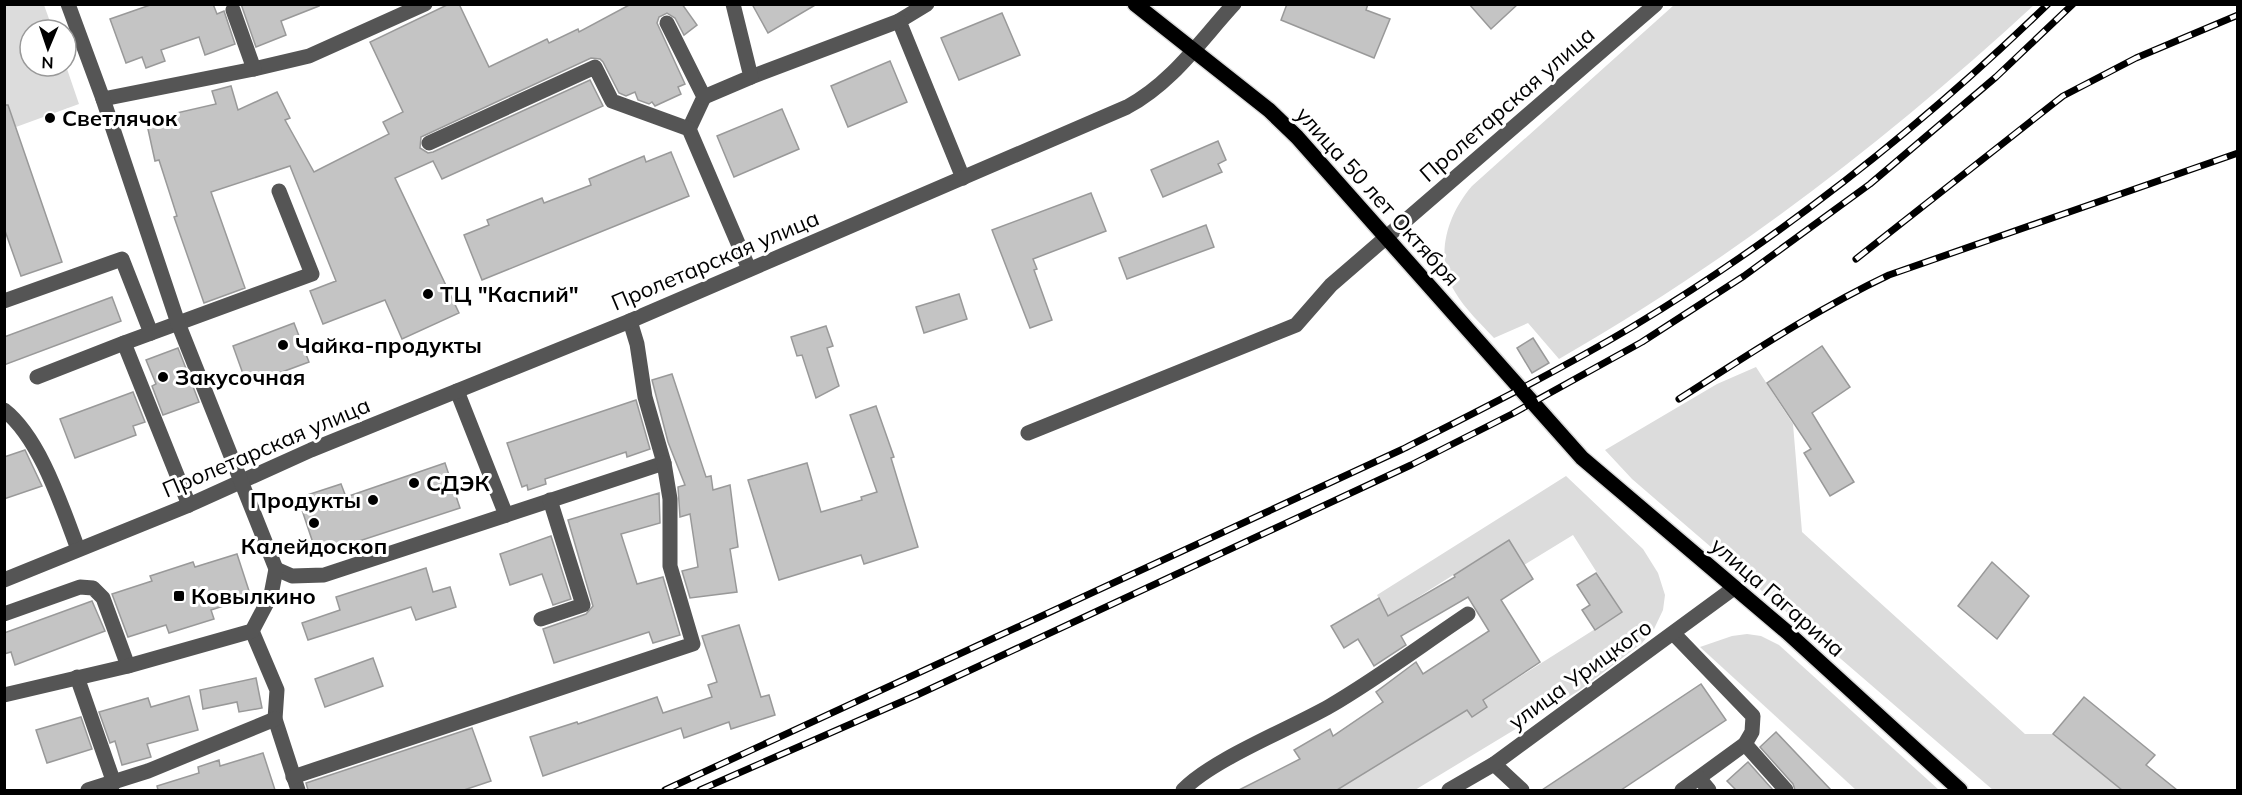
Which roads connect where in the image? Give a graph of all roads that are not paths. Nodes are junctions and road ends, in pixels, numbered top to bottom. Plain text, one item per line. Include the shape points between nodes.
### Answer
1 (68, 4) edge
2 (425, 4) edge
3 (733, 4) edge
4 (927, 4) edge
5 (1135, 4) edge
6 (1234, 4) edge
7 (1656, 4) edge
8 (233, 10) dead end
9 (898, 21) junction
10 (667, 23) dead end
11 (1193, 50) junction
12 (254, 69) junction
13 (751, 77) junction
14 (704, 97) junction
15 (103, 99) junction
16 (689, 129) junction
17 (429, 143) dead end
18 (963, 178) junction
19 (279, 191) dead end
20 (1387, 237) junction
21 (749, 269) junction
22 (4, 301) edge
23 (630, 321) junction
24 (178, 323) junction
25 (150, 333) junction
26 (124, 343) junction
27 (37, 377) dead end
28 (457, 391) junction
29 (4, 410) edge
30 (1028, 434) dead end
31 (1566, 440) joint
32 (664, 463) junction
33 (241, 482) junction
34 (550, 500) junction
35 (189, 505) junction
36 (506, 515) junction
37 (78, 549) junction
38 (276, 569) junction
39 (4, 580) edge
40 (1734, 588) junction
41 (4, 614) edge
42 (1468, 614) dead end
43 (541, 619) dead end
44 (252, 631) junction
45 (1674, 634) junction
46 (128, 666) junction
47 (77, 677) junction
48 (4, 695) edge
49 (275, 719) junction
50 (1745, 744) junction
51 (1494, 764) junction
52 (1699, 778) junction
53 (114, 783) junction
54 (295, 784) edge
55 (88, 790) edge
56 (1183, 790) edge
57 (1449, 790) edge
58 (1522, 790) edge
59 (1682, 790) edge
60 (1709, 790) edge
61 (1786, 790) edge
62 (1960, 790) edge

1 - 15 street
2 - 12 street via 309,56
3 - 13 street
4 - 9 street
5 - 11 main road, улица 50 лет Октября
6 - 11 street, Пролетарская улица
7 - 20 street, Пролетарская улица
8 - 12 street
9 - 13 street
9 - 18 street
10 - 14 street
11 - 18 street, Пролетарская улица via 1147,96
11 - 20 main road, улица 50 лет Октября via 1297,137
12 - 15 street
13 - 14 street
14 - 16 street
15 - 24 street
16 - 17 street via 612,101 595,67
16 - 21 street
18 - 21 street, Пролетарская улица
19 - 24 street via 312,274
20 - 30 street, Пролетарская улица via 1331,285 1296,325
20 - 31 main road, улица 50 лет Октября
21 - 23 street, Пролетарская улица
22 - 25 street via 122,259
23 - 28 street, Пролетарская улица
23 - 32 street via 645,397
24 - 25 street
24 - 33 street
25 - 26 street
26 - 27 street
26 - 35 street
28 - 33 street, Пролетарская улица
28 - 36 street
29 - 37 street via 18,420 55,487
31 - 40 main road, улица Гагарина
32 - 34 street
32 - 54 street via 670,499 670,566 693,644
33 - 35 street, Пролетарская улица
33 - 38 street
34 - 36 street
34 - 43 street via 583,605
35 - 37 street, Пролетарская улица
36 - 38 street via 324,575 292,576
37 - 39 street, Пролетарская улица
38 - 44 street via 271,594
40 - 45 street, улица Урицкого
40 - 62 main road, улица Гагарина
41 - 46 street via 80,587 93,588 103,598
42 - 56 street via 1331,705 1222,764
44 - 46 street
44 - 49 street via 277,690
45 - 50 street via 1753,716 1752,732
45 - 51 street, улица Урицкого
46 - 47 street
47 - 48 street
47 - 53 street
49 - 53 street
49 - 54 street
50 - 52 street
50 - 61 street
51 - 57 street, улица Урицкого
51 - 58 street
52 - 59 street
52 - 60 street
53 - 55 street

